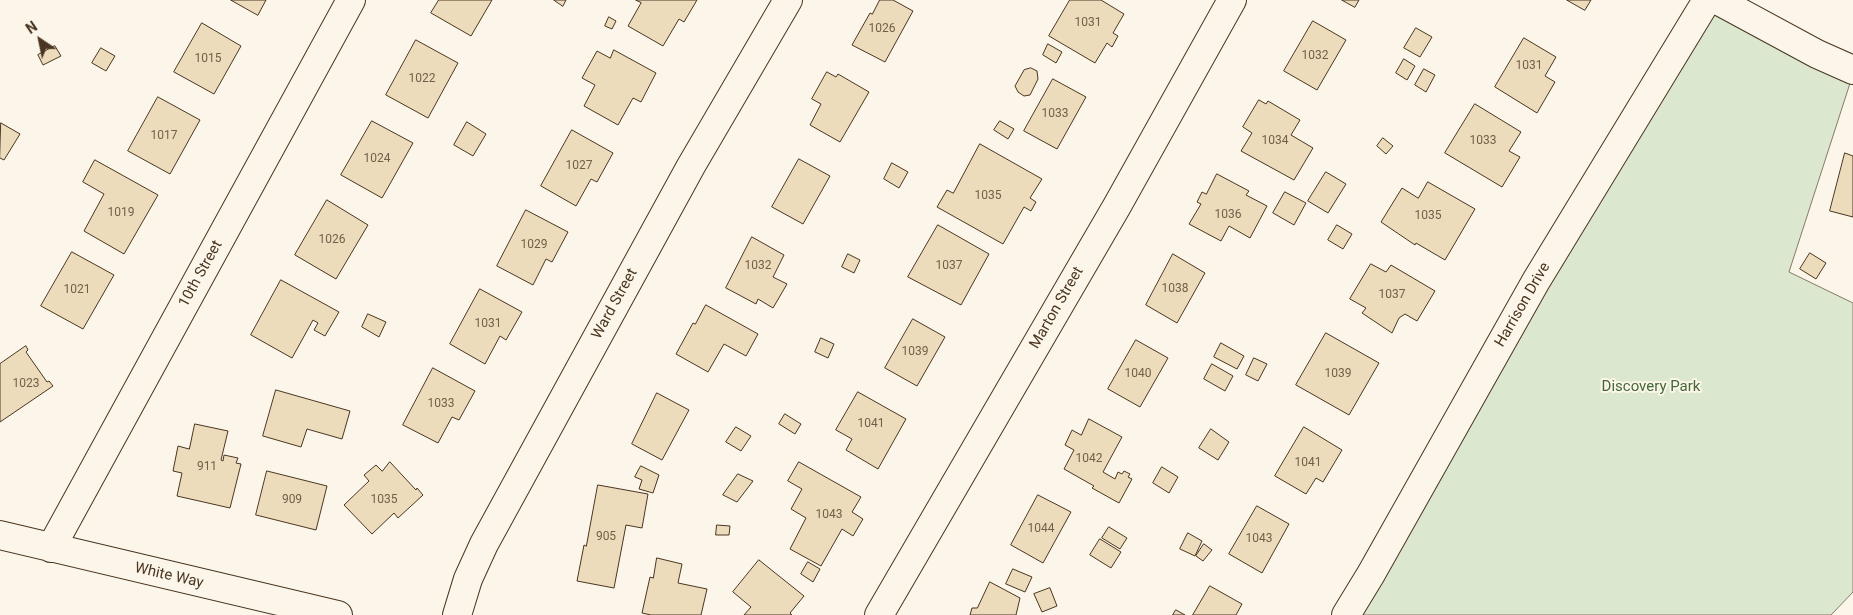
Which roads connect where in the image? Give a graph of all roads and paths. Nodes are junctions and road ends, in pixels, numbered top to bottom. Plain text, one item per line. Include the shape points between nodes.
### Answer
1 (352, 0) edge
2 (788, 0) edge
3 (1232, 0) edge
4 (1707, 0) edge
5 (1717, 0) edge
6 (1853, 70) edge
7 (0, 535) edge
8 (51, 548) junction
9 (338, 615) edge
10 (457, 615) edge
11 (880, 615) edge
12 (1346, 615) edge

1 - 8 street, 10th Street
2 - 10 street, Ward Street via 691,166 484,544 468,579
3 - 11 street, Marton Street via 1117,206
4 - 12 street, Harrison Drive via 1536,281
5 - 6 street
7 - 8 street, White Way
8 - 9 street, White Way

